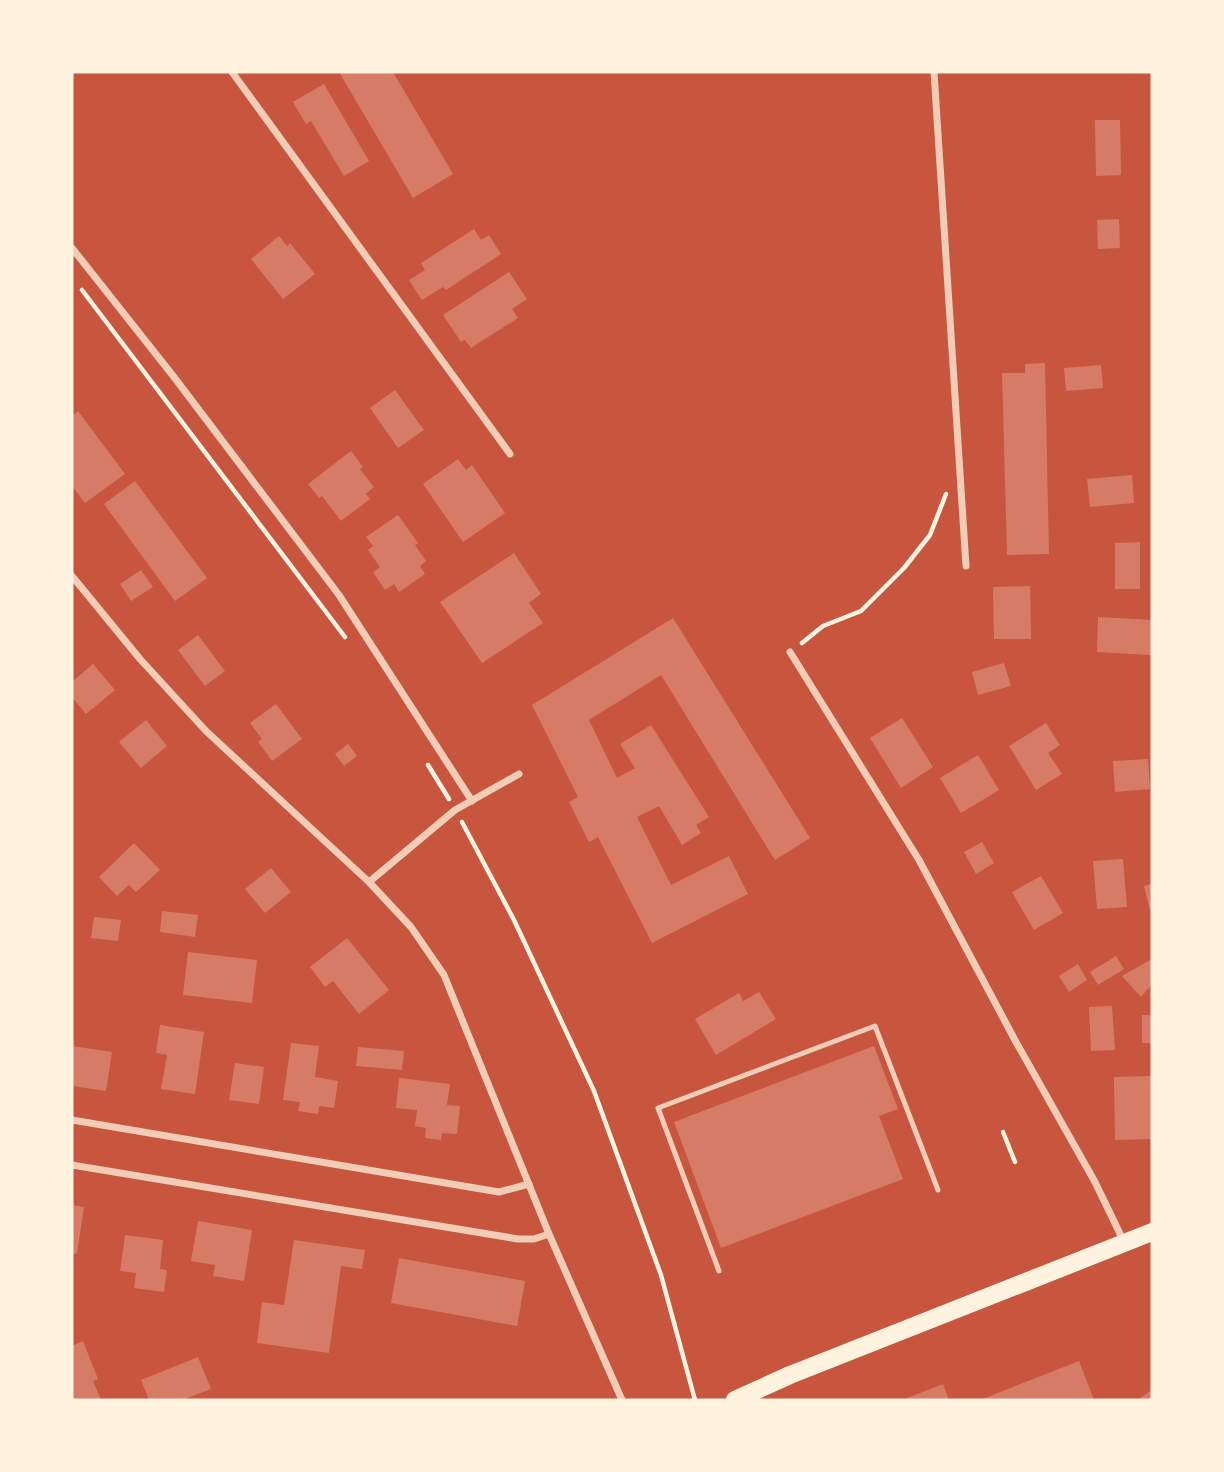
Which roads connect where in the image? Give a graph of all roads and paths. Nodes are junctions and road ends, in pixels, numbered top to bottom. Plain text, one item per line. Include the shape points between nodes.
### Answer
1 (232, 72) edge
2 (934, 72) edge
3 (72, 248) edge
4 (510, 454) dead end
5 (960, 468) junction
6 (966, 566) dead end
7 (72, 576) edge
8 (790, 652) joint
9 (519, 774) dead end
10 (472, 801) junction
11 (369, 881) junction
12 (72, 1120) edge
13 (1003, 1132) dead end
14 (1015, 1162) dead end
15 (72, 1165) edge
16 (529, 1184) junction
17 (938, 1190) dead end
18 (1152, 1232) edge
19 (549, 1234) junction
20 (1125, 1242) junction
21 (719, 1271) dead end
22 (622, 1400) edge
23 (735, 1400) edge

1 - 4 street
2 - 5 street
3 - 10 street via 339,595
5 - 6 street
5 - 8 path via 930,535 904,568 861,611 823,626
7 - 11 street via 206,731
8 - 20 street via 919,860
9 - 10 street
10 - 11 street
11 - 16 street via 411,927 444,975
12 - 16 street via 499,1192
13 - 14 path
15 - 19 street via 518,1239
16 - 19 street
17 - 21 lane via 876,1026 658,1108
18 - 20 main road
19 - 22 street
20 - 23 main road

